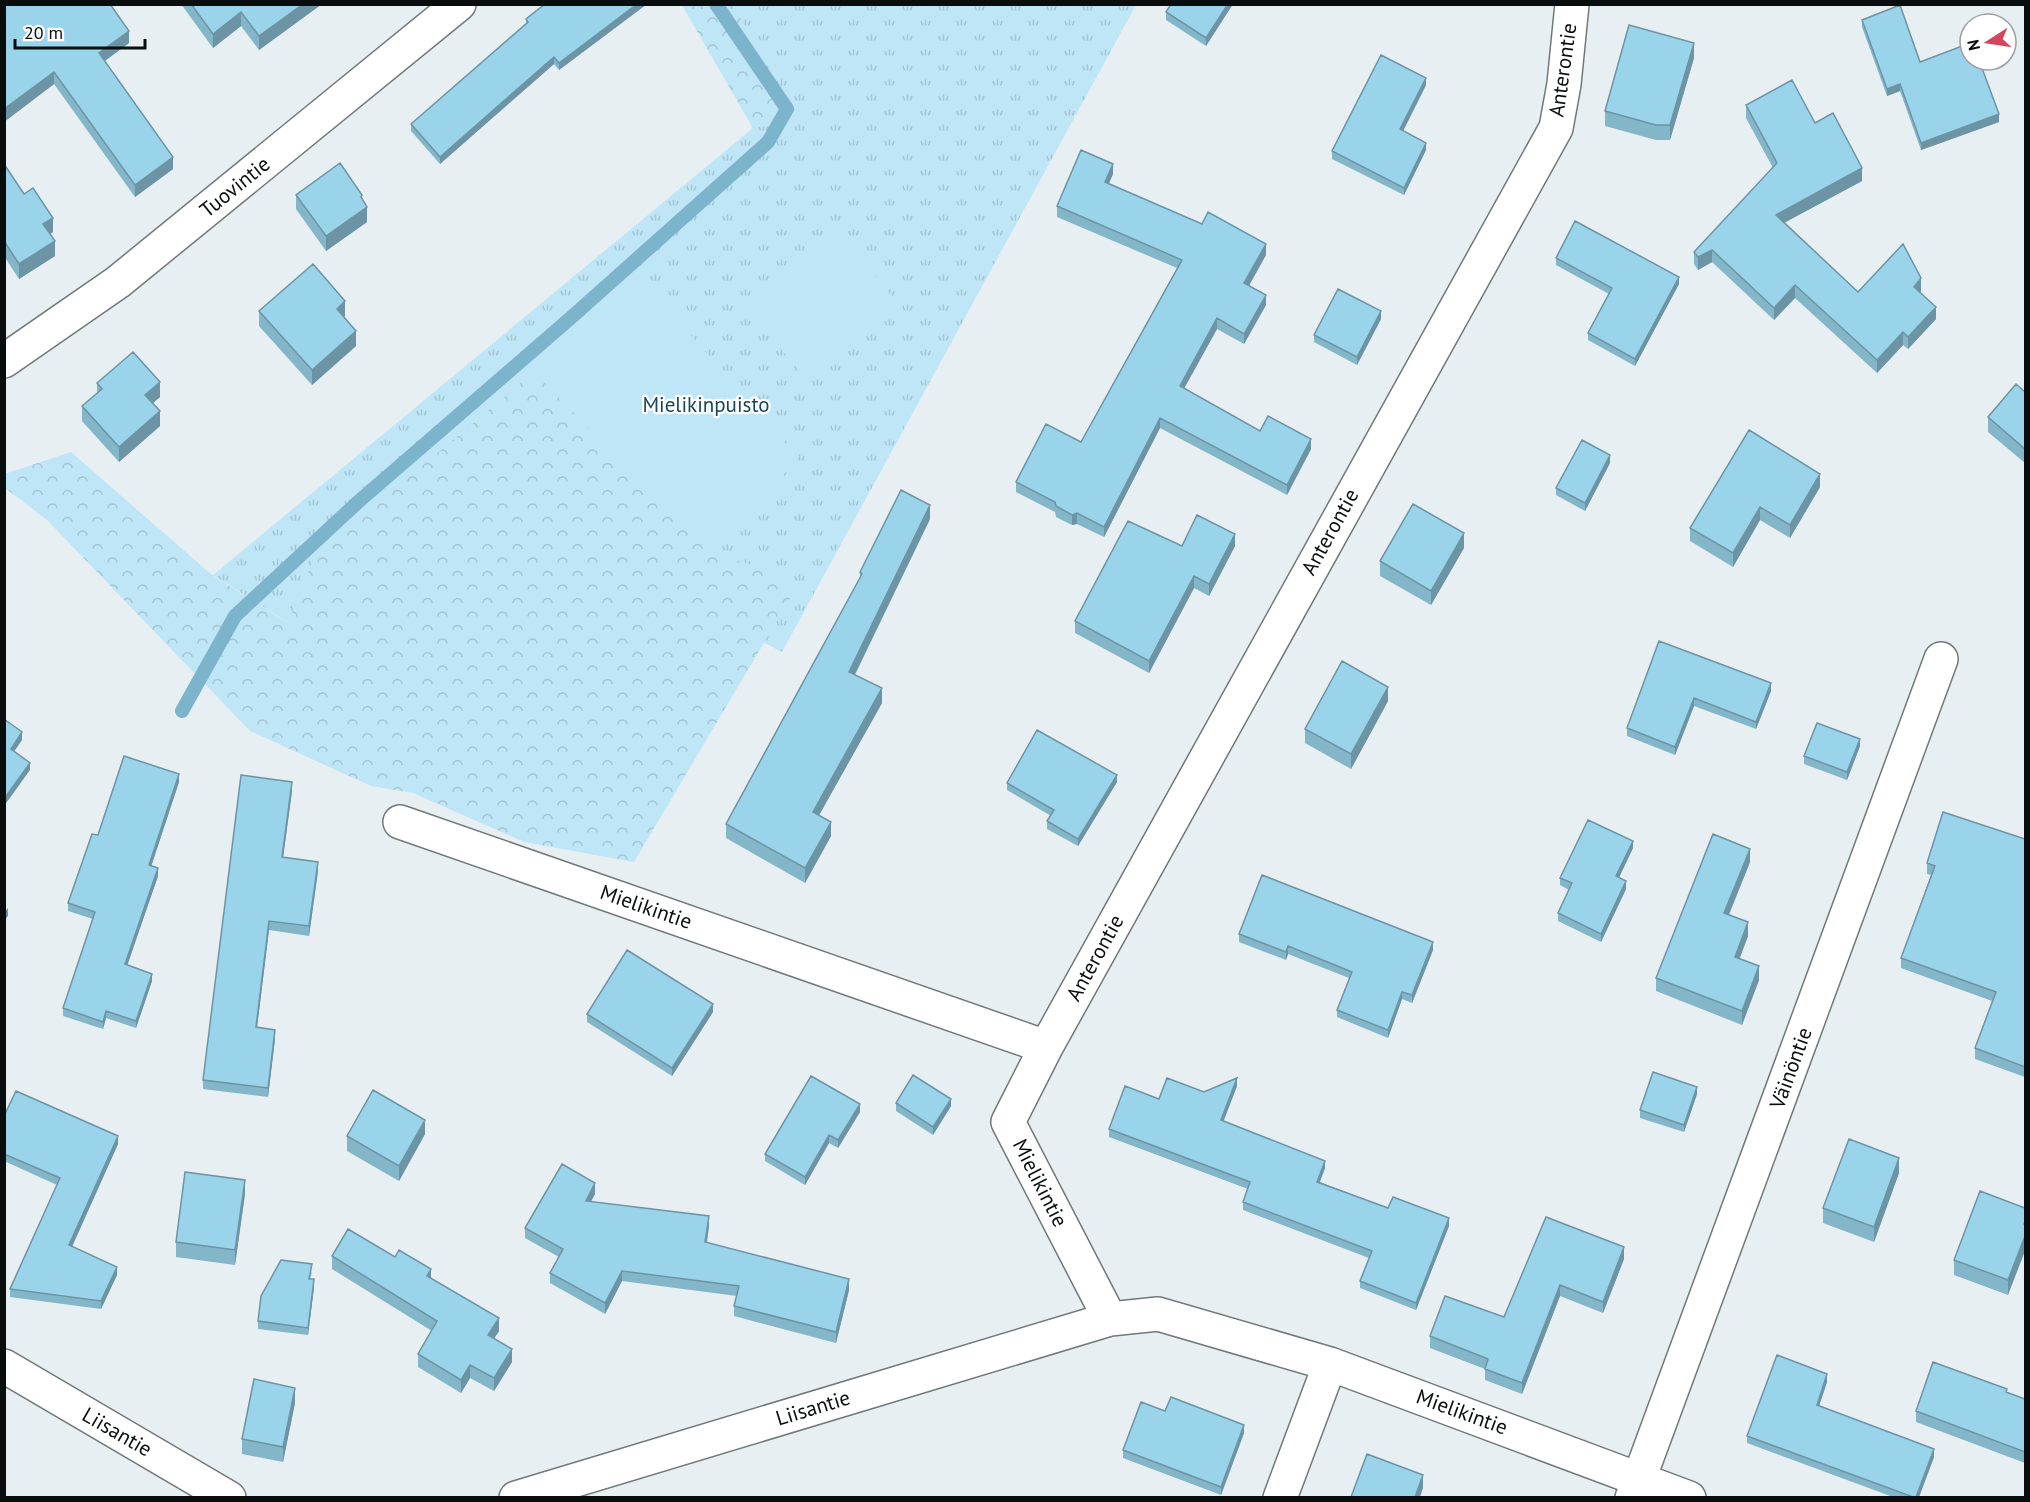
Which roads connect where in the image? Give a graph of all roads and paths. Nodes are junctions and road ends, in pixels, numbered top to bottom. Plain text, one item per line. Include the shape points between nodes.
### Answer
1 (459, 4) edge
2 (1572, 4) edge
3 (4, 361) edge
4 (1941, 659) dead end
5 (400, 822) dead end
6 (1046, 1047) junction
7 (1110, 1319) junction
8 (1330, 1364) junction
9 (4, 1366) edge
10 (1636, 1488) edge
11 (229, 1497) edge
12 (516, 1497) edge
13 (1280, 1497) edge
14 (1689, 1497) edge

1 - 3 street, Tuovintie via 118,282
2 - 6 street, Anterontie via 1556,128
4 - 10 street, Väinöntie
5 - 6 street, Mielikintie
6 - 7 street, Mielikintie via 1008,1122
7 - 8 street, Mielikintie via 1158,1314
7 - 12 street, Liisantie
8 - 10 street, Mielikintie
8 - 13 street
9 - 11 street, Liisantie
10 - 14 street, Mielikintie

